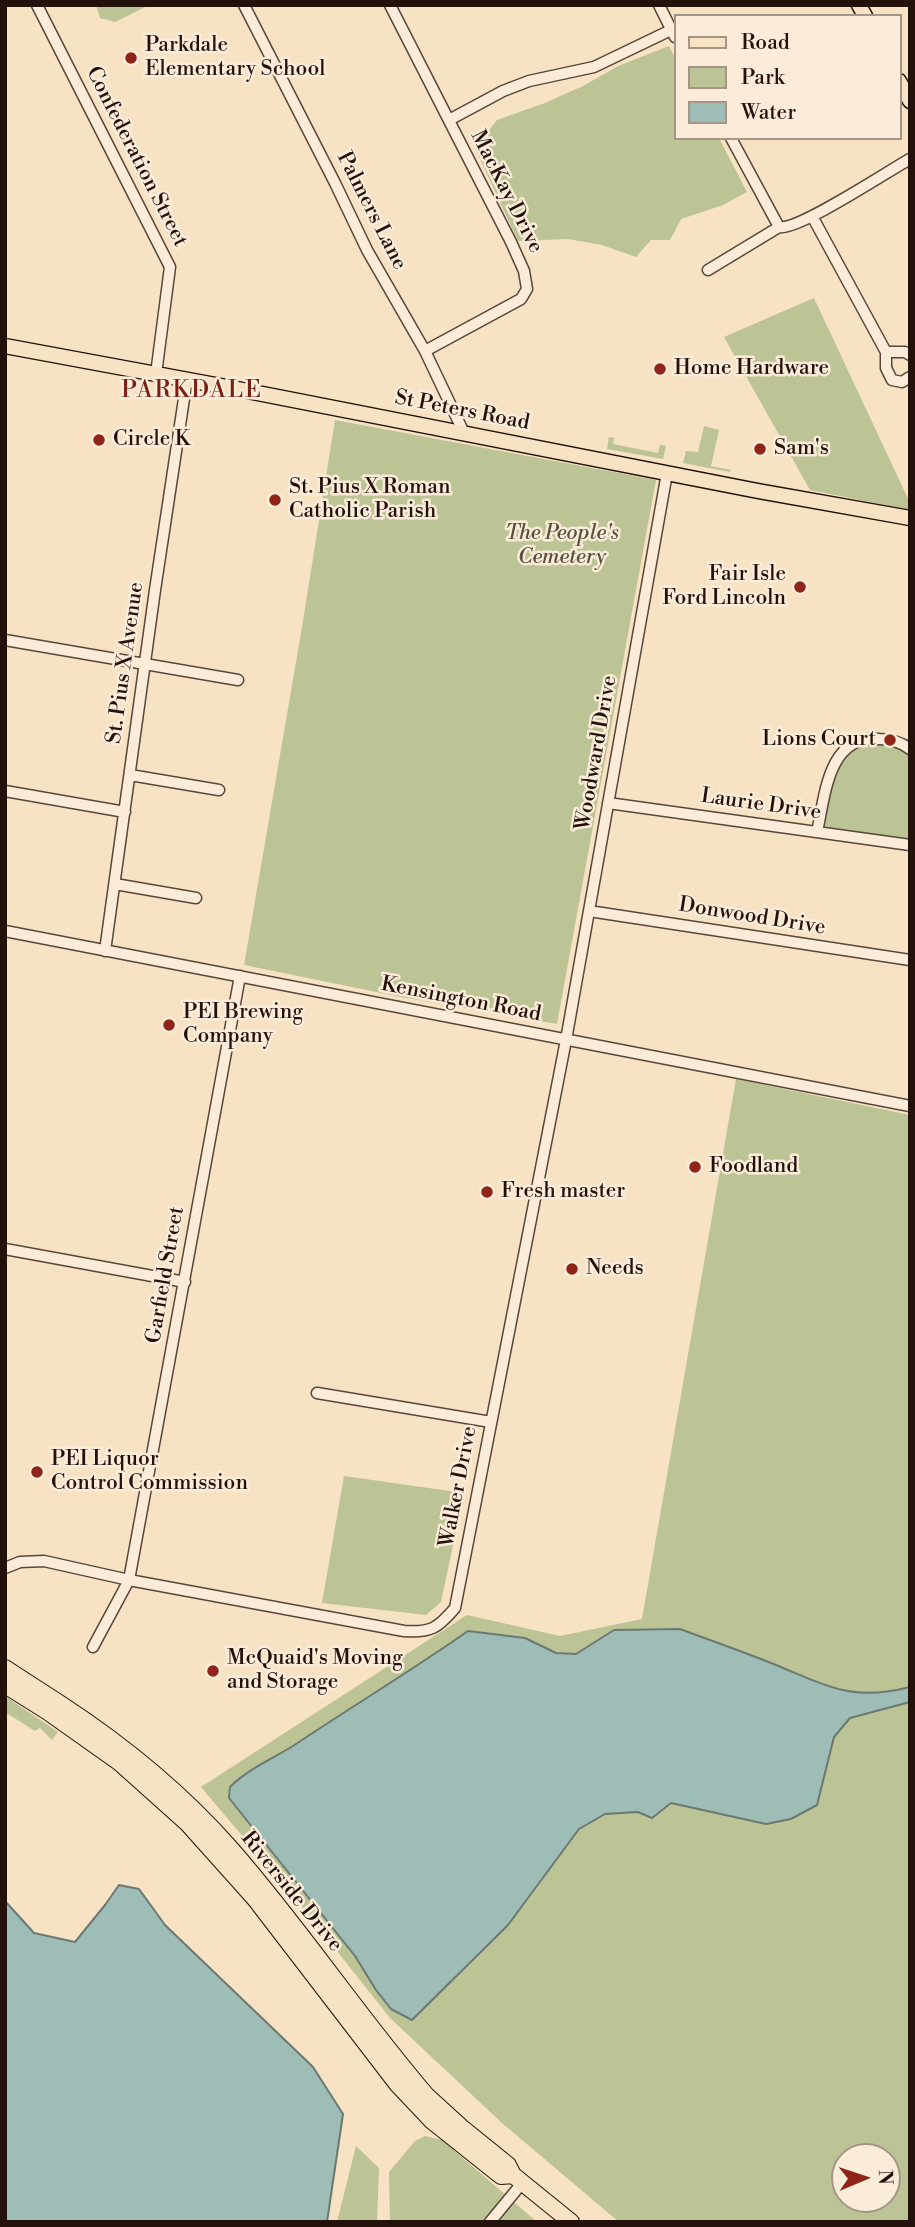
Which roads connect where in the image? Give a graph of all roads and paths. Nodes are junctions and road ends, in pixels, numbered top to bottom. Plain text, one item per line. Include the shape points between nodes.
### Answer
1 (37, 5) edge
2 (244, 5) edge
3 (390, 5) edge
4 (659, 5) edge
5 (673, 33) edge
6 (901, 85) edge
7 (910, 101) edge
8 (449, 120) junction
9 (732, 140) edge
10 (910, 159) edge
11 (812, 216) junction
12 (779, 227) junction
13 (708, 270) dead end
14 (5, 346) edge
15 (425, 351) junction
16 (886, 352) junction
17 (910, 355) edge
18 (156, 374) junction
19 (910, 377) edge
20 (187, 379) junction
21 (464, 433) junction
22 (667, 473) junction
23 (910, 518) edge
24 (5, 640) edge
25 (145, 665) junction
26 (238, 680) dead end
27 (910, 749) edge
28 (130, 775) junction
29 (219, 790) dead end
30 (5, 791) edge
31 (608, 803) junction
32 (125, 812) junction
33 (817, 832) junction
34 (910, 845) edge
35 (115, 884) junction
36 (196, 898) dead end
37 (589, 911) junction
38 (5, 931) edge
39 (104, 951) junction
40 (910, 960) edge
41 (240, 976) junction
42 (566, 1040) junction
43 (910, 1106) edge
44 (5, 1249) edge
45 (185, 1282) junction
46 (317, 1393) dead end
47 (491, 1422) junction
48 (58, 1564) junction
49 (5, 1568) edge
50 (5, 1573) edge
51 (129, 1580) junction
52 (93, 1647) dead end
53 (5, 1668) edge
54 (5, 1685) edge
55 (518, 2178) junction
56 (490, 2222) edge
57 (571, 2222) edge

1 - 18 street, Confederation Street via 170,267
2 - 15 street, Palmers Lane via 367,250
3 - 8 street, MacKay Drive
4 - 5 street
5 - 8 street via 594,67 503,91
6 - 7 main road
8 - 15 street, MacKay Drive via 524,271 527,289 521,299
9 - 12 street
10 - 11 street
11 - 12 street via 788,228
11 - 16 street
12 - 13 street
14 - 18 main road, St Peters Road
15 - 21 street, Palmers Lane
16 - 17 street
16 - 19 street via 892,380 902,382
18 - 20 main road, St Peters Road
20 - 21 main road, St Peters Road
20 - 25 street, St. Pius X Avenue
21 - 22 main road, St Peters Road
22 - 23 main road, St Peters Road
22 - 31 street, Woodward Drive
24 - 25 street
25 - 26 street
25 - 28 street, St. Pius X Avenue
27 - 33 street via 875,738 849,746 831,771
28 - 29 street
28 - 32 street, St. Pius X Avenue
30 - 32 street
31 - 33 street, Laurie Drive
31 - 37 street, Woodward Drive
32 - 35 street, St. Pius X Avenue
33 - 34 street, Laurie Drive
35 - 36 street
35 - 39 street, St. Pius X Avenue
37 - 40 street, Donwood Drive
37 - 42 street, Woodward Drive
38 - 39 street, Kensington Road
39 - 41 street, Kensington Road
41 - 42 street, Kensington Road
41 - 45 street, Garfield Street
42 - 43 street, Kensington Road
42 - 47 street, Walker Drive
44 - 45 street
45 - 51 street, Garfield Street
46 - 47 street
47 - 51 street, Walker Drive via 455,1608 442,1624 425,1632
48 - 49 street via 28,1561
48 - 50 street via 29,1565
48 - 51 street
51 - 52 street, Garfield Street
53 - 55 highway, Riverside Drive via 142,1764 206,1824 288,1918 427,2096
54 - 55 highway, Riverside Drive via 111,1756 180,1816 255,1899 397,2084 432,2121 501,2176
55 - 56 street
55 - 57 highway, Riverside Drive

